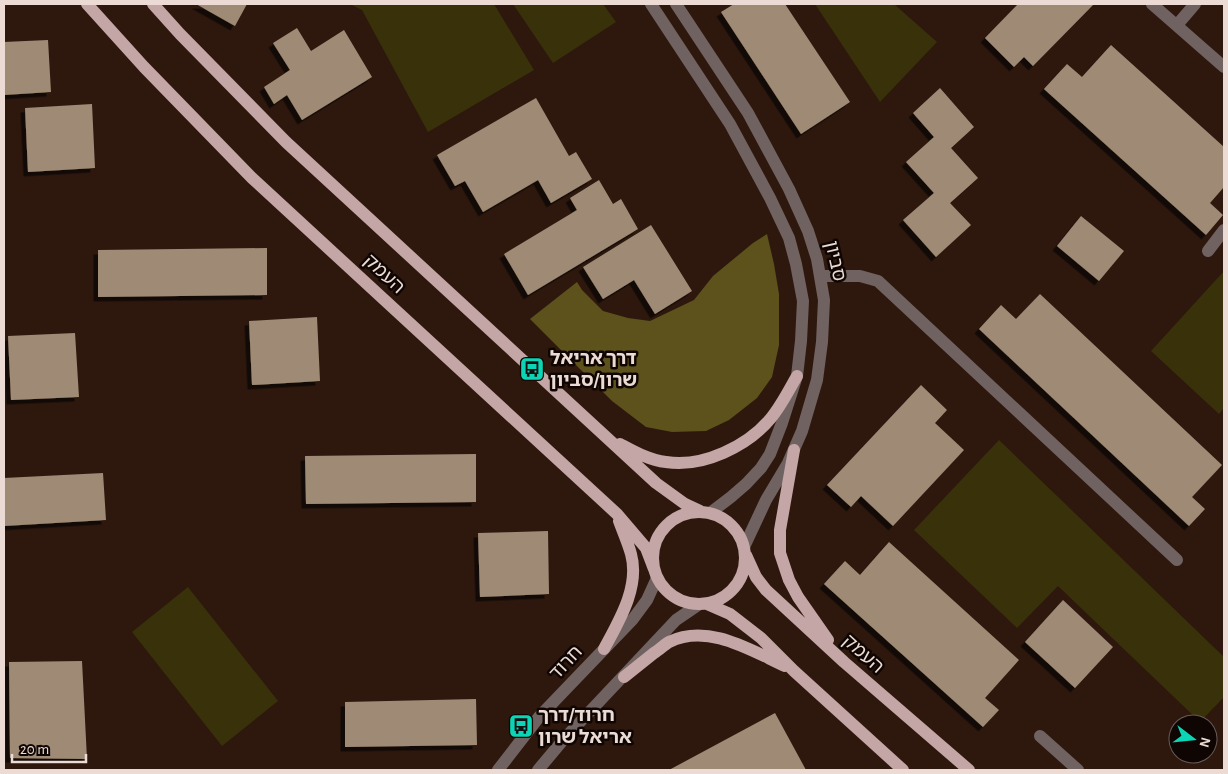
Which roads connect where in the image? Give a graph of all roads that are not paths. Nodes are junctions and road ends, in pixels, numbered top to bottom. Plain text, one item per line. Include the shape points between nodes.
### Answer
1 (87, 4) edge
2 (153, 4) edge
3 (651, 4) edge
4 (676, 4) edge
5 (1152, 4) edge
6 (1195, 4) edge
7 (1177, 25) junction
8 (1224, 67) edge
9 (1224, 230) edge
10 (1208, 251) dead end
11 (820, 276) junction
12 (797, 376) junction
13 (604, 436) junction
14 (794, 450) junction
15 (705, 512) junction
16 (616, 514) junction
17 (745, 551) junction
18 (1177, 560) dead end
19 (656, 573) junction
20 (702, 604) junction
21 (604, 649) junction
22 (844, 662) junction
23 (794, 671) junction
24 (624, 677) junction
25 (1040, 736) dead end
26 (498, 770) edge
27 (538, 770) edge
28 (903, 770) edge
29 (969, 770) edge
30 (1078, 770) edge

1 - 16 main road, העמק via 144,68 252,178
2 - 13 main road, העמק via 286,142
3 - 12 street, סביון via 730,124 788,238 803,301
4 - 11 street, סביון via 748,113 789,189 808,231
5 - 7 street
6 - 7 street
7 - 8 street
9 - 10 street
11 - 14 street, סביון via 824,300 817,380
11 - 18 street via 860,276 878,281
12 - 13 main road via 771,418 755,434 732,450 710,458 667,462 645,457
12 - 15 street, סביון via 770,454 761,468 731,497
13 - 15 main road, העמק via 656,483 685,504
14 - 17 street, סביון via 766,500
14 - 22 main road via 780,530 780,553 798,597
15 - 17 main road via 722,517 732,525 740,535
15 - 19 main road via 686,513 663,529 654,548
16 - 19 main road, העמק via 646,548
16 - 21 main road via 634,573 622,615
17 - 20 main road via 744,568 731,592 720,600
17 - 22 main road, העמק via 766,590
19 - 20 main road via 664,589 674,597
19 - 21 street, חרוד via 647,600
20 - 23 main road via 730,614 744,624
20 - 24 street via 676,620
21 - 26 street, חרוד via 540,717
22 - 29 main road, העמק
23 - 24 main road via 738,644 702,635 669,642
23 - 28 main road
24 - 27 street
25 - 30 street

